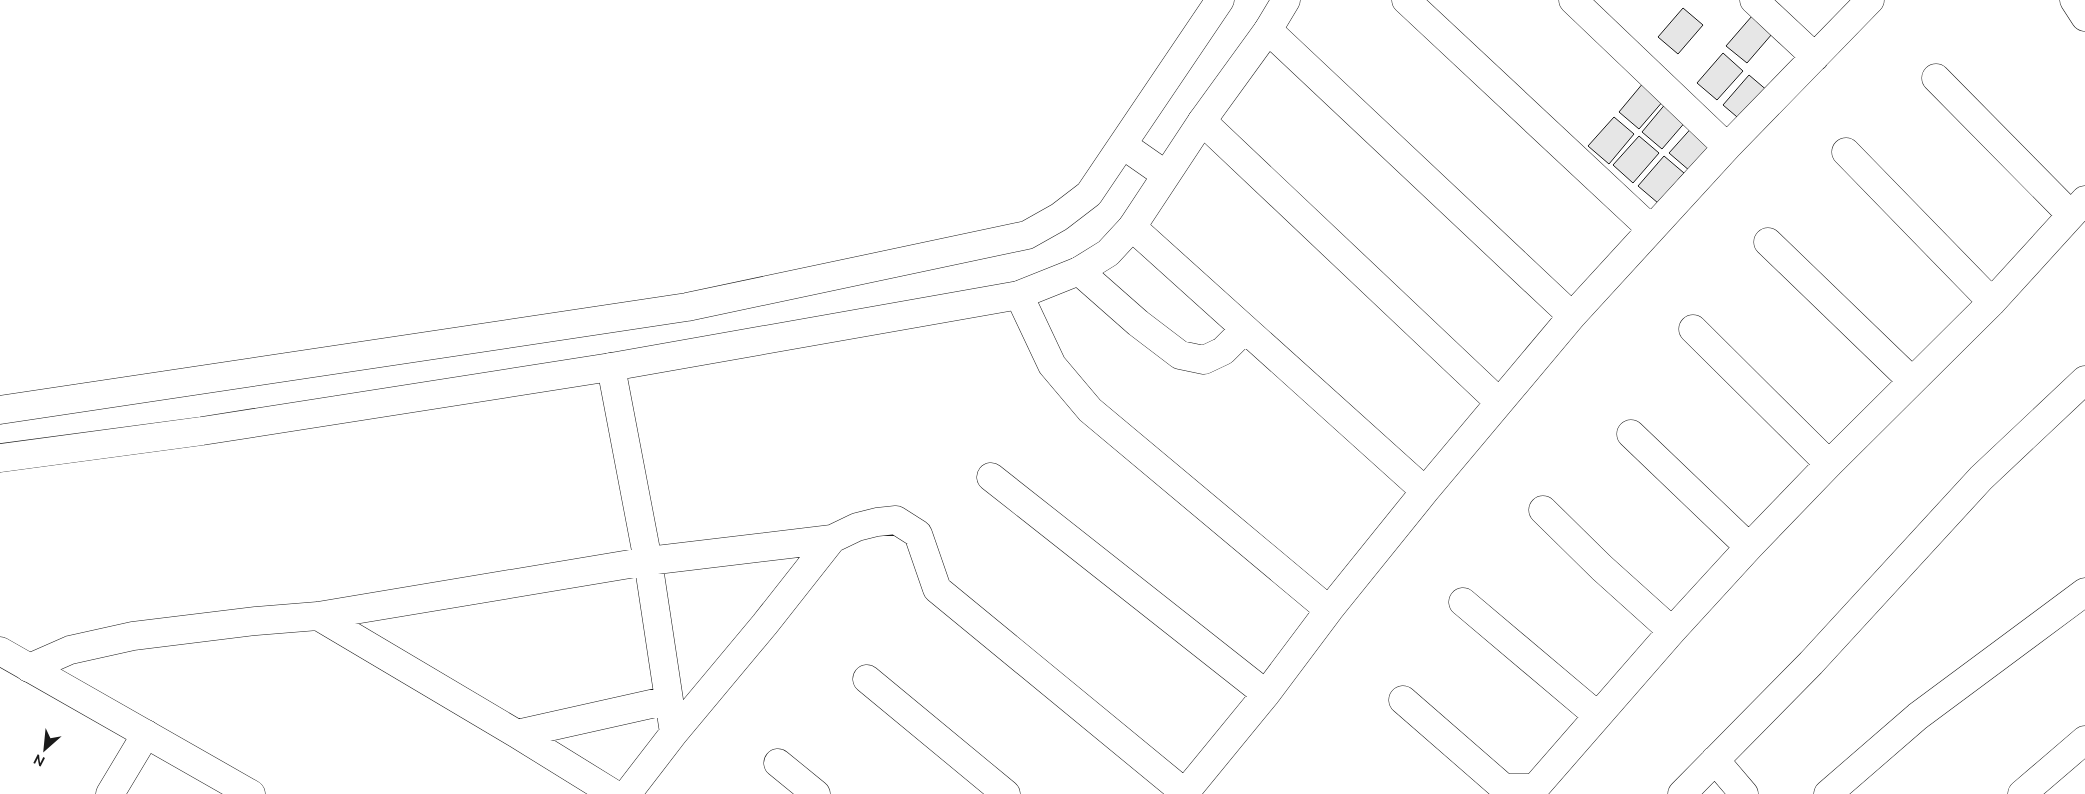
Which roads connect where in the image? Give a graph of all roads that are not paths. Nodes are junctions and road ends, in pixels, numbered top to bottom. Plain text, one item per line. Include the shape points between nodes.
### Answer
1 (1220, 0) edge
2 (1286, 0) edge
3 (1406, 0) edge
4 (1573, 0) edge
5 (1754, 0) edge
6 (1870, 0) edge
7 (2074, 0) edge
8 (2085, 16) edge
9 (1268, 30) junction
10 (1815, 57) junction
11 (1936, 78) dead end
12 (1202, 121) junction
13 (1122, 145) junction
14 (1727, 147) junction
15 (1846, 152) dead end
16 (1166, 175) junction
17 (2078, 208) edge
18 (1132, 227) junction
19 (1651, 229) junction
20 (1768, 242) dead end
21 (1078, 271) junction
22 (1019, 295) junction
23 (1992, 302) junction
24 (1572, 316) junction
25 (1245, 329) junction
26 (1693, 330) dead end
27 (611, 367) junction
28 (2085, 380) edge
29 (1912, 381) junction
30 (1499, 402) junction
31 (0, 410) edge
32 (1631, 434) dead end
33 (0, 458) edge
34 (1829, 464) junction
35 (990, 477) dead end
36 (1425, 491) junction
37 (1543, 510) dead end
38 (832, 539) junction
39 (1749, 547) junction
40 (648, 561) junction
41 (2085, 592) edge
42 (1463, 602) dead end
43 (1329, 610) junction
44 (318, 616) junction
45 (1672, 631) junction
46 (0, 651) edge
47 (29, 668) junction
48 (867, 679) dead end
49 (1266, 694) junction
50 (669, 700) junction
51 (1403, 700) dead end
52 (1598, 716) junction
53 (674, 733) junction
54 (146, 734) junction
55 (517, 734) junction
56 (2085, 740) edge
57 (1715, 760) junction
58 (778, 763) dead end
59 (1184, 793) edge
60 (110, 794) edge
61 (251, 794) edge
62 (614, 794) edge
63 (627, 794) edge
64 (816, 794) edge
65 (1006, 794) edge
66 (1682, 794) edge
67 (1744, 794) edge
68 (1828, 794) edge
69 (2022, 794) edge

1 - 13 street
2 - 9 street
3 - 19 street
4 - 14 street
5 - 10 street
6 - 10 street
7 - 8 street
9 - 12 street
9 - 24 street
10 - 14 street
11 - 17 street
12 - 16 street
12 - 30 street
13 - 16 street
13 - 31 street via 1089,194 1059,217 1027,235 687,307
14 - 19 street
15 - 23 street
16 - 18 street
17 - 23 street
18 - 21 street via 1108,254
18 - 25 street
19 - 24 street
20 - 29 street
21 - 22 street
21 - 25 street via 1180,355 1204,360 1223,351
22 - 27 street
22 - 43 street via 1052,365 1090,410
23 - 29 street
24 - 30 street
25 - 36 street
26 - 34 street
27 - 33 street via 202,431
27 - 40 street
28 - 57 street via 1982,478 1811,663
29 - 34 street
30 - 36 street
32 - 39 street
34 - 39 street
35 - 49 street
36 - 43 street
37 - 45 street
38 - 40 street
38 - 53 street
38 - 59 street via 857,527 896,520 918,534 937,589
39 - 45 street
40 - 44 street
40 - 50 street
41 - 68 street via 1918,716
42 - 52 street
43 - 49 street
44 - 47 street via 133,636 70,650
44 - 55 street
45 - 52 street
46 - 47 street
47 - 54 street
48 - 65 street
49 - 59 street
50 - 53 street
50 - 55 street
51 - 52 street via 1504,788 1536,788
53 - 63 street
54 - 60 street
54 - 61 street
55 - 62 street
56 - 69 street
57 - 66 street
57 - 67 street
58 - 64 street

